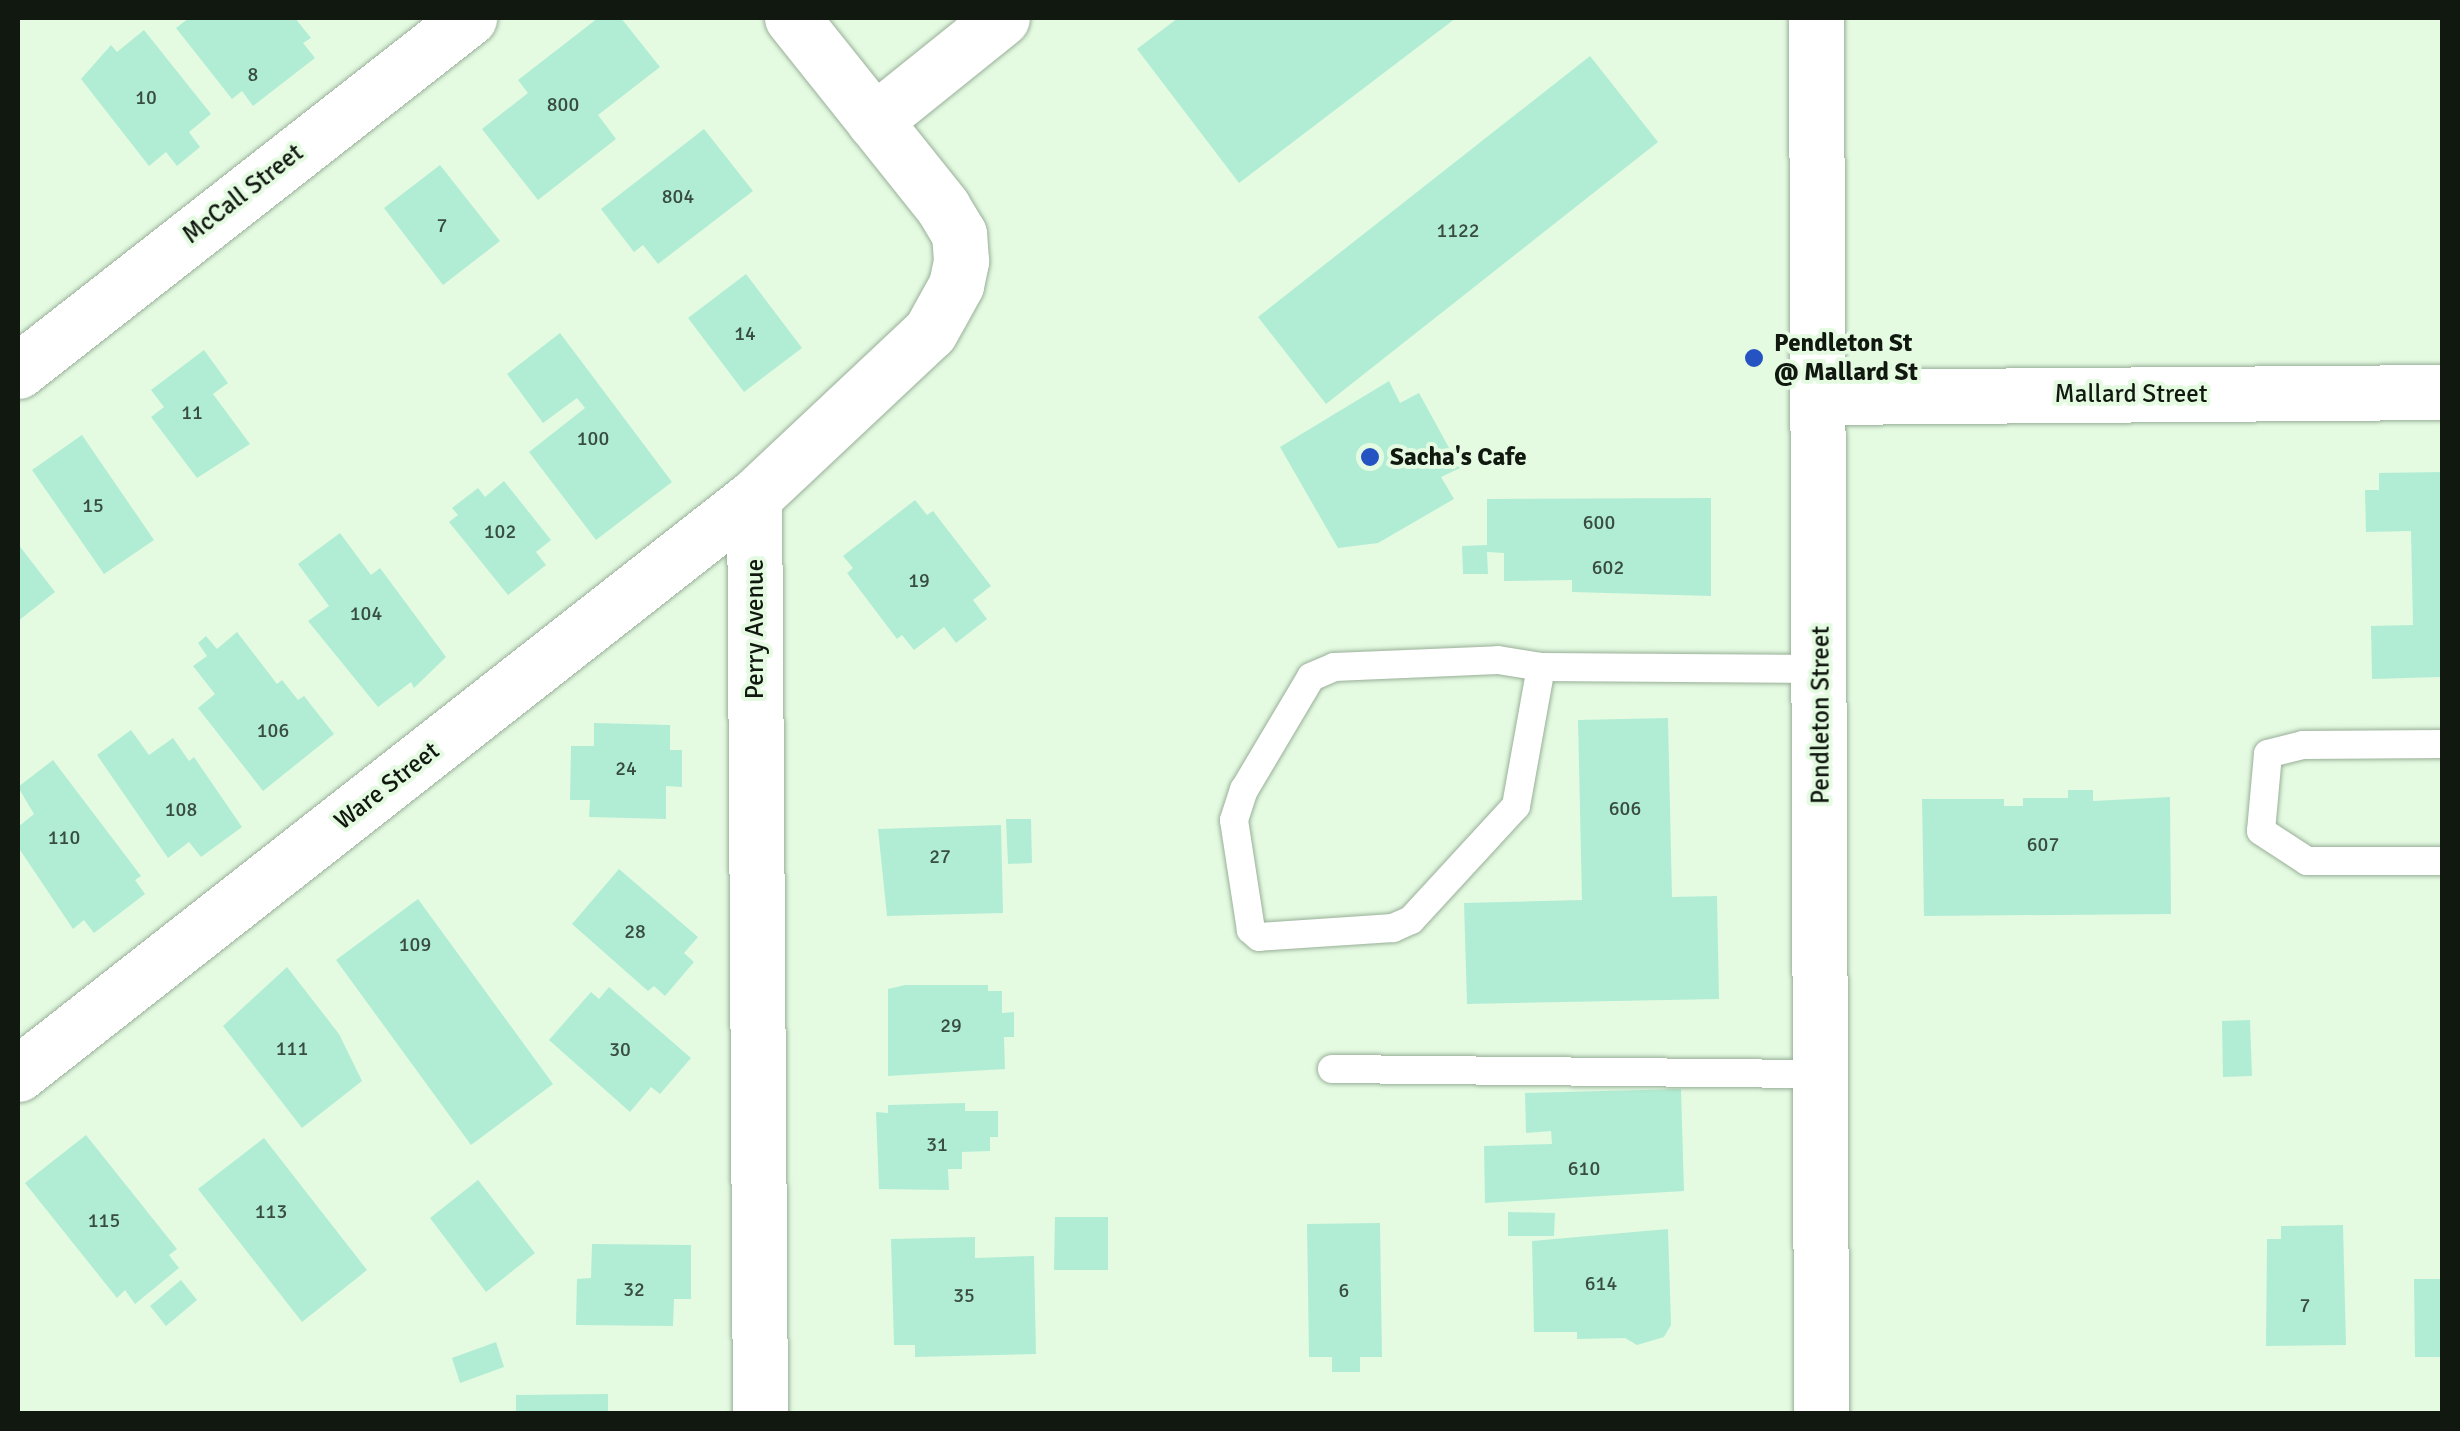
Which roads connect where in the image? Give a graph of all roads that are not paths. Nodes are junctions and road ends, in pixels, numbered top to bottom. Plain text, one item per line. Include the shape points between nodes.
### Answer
1 (469, 18) edge
2 (792, 18) edge
3 (1002, 18) edge
4 (1816, 18) edge
5 (874, 122) junction
6 (18, 371) edge
7 (2442, 392) edge
8 (1820, 397) junction
9 (754, 496) junction
10 (1541, 666) junction
11 (1821, 669) junction
12 (2442, 744) edge
13 (2442, 861) edge
14 (1332, 1070) dead end
15 (18, 1074) edge
16 (1820, 1074) junction
17 (760, 1414) edge
18 (1820, 1414) edge

1 - 6 street, McCall Street
2 - 5 street
3 - 5 street
4 - 8 street, Pendleton Street
5 - 9 street via 959,234 956,285 930,332
7 - 8 street, Mallard Street
8 - 11 street, Pendleton Street
9 - 15 street, Ware Street
9 - 17 street, Perry Avenue
10 - 10 lane via 1498,660 1334,666 1311,677 1244,790 1234,820 1251,930 1260,937 1393,928 1411,920 1516,806
10 - 11 lane
11 - 16 street, Pendleton Street
12 - 13 lane via 2303,745 2268,754 2261,832 2307,862
14 - 16 lane
16 - 18 street, Pendleton Street

